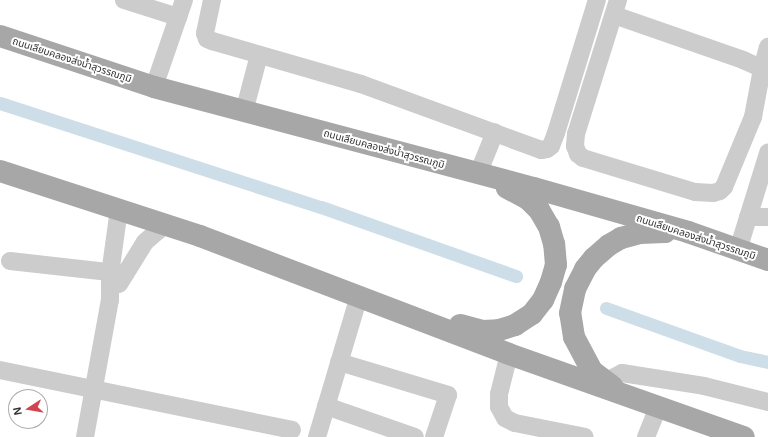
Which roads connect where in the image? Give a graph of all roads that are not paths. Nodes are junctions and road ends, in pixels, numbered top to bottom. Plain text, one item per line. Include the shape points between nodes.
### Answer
1 (124, 0) edge
2 (184, 0) edge
3 (212, 0) edge
4 (597, 0) edge
5 (616, 7) edge
6 (178, 17) junction
7 (0, 36) edge
8 (768, 46) edge
9 (259, 55) junction
10 (765, 70) edge
11 (154, 87) junction
12 (244, 112) junction
13 (495, 132) junction
14 (768, 153) edge
15 (0, 171) edge
16 (481, 175) junction
17 (119, 209) junction
18 (748, 217) junction
19 (768, 217) edge
20 (166, 224) junction
21 (688, 232) junction
22 (738, 250) junction
23 (768, 260) edge
24 (10, 261) dead end
25 (118, 274) junction
26 (359, 296) junction
27 (383, 305) junction
28 (509, 354) junction
29 (339, 362) junction
30 (0, 370) edge
31 (605, 382) junction
32 (93, 390) junction
33 (633, 399) junction
34 (768, 402) edge
35 (326, 406) junction
36 (658, 408) junction
37 (292, 430) dead end
38 (710, 431) edge
39 (85, 437) edge
40 (317, 437) edge
41 (415, 437) edge
42 (434, 437) edge
43 (585, 437) edge
44 (646, 437) edge
45 (744, 437) edge

1 - 6 street
2 - 6 street
3 - 9 street via 205,33 207,39
4 - 13 street via 551,146 541,150
5 - 10 street
5 - 10 street via 576,134 575,146 583,158 695,192 720,191 753,118
6 - 11 street
7 - 11 main road, ถนนเลียบคลองส่งน้ำสุวรรณภูมิ
8 - 10 street
9 - 12 street
9 - 13 street via 361,84
11 - 12 main road, ถนนเลียบคลองส่งน้ำสุวรรณภูมิ
12 - 16 main road, ถนนเลียบคลองส่งน้ำสุวรรณภูมิ
13 - 16 street
14 - 18 street
15 - 17 main road
16 - 21 main road, ถนนเลียบคลองส่งน้ำสุวรรณภูมิ
16 - 27 main road via 528,199 539,210 549,227 556,265 544,300 532,314 515,325 499,330 482,331
17 - 20 main road
17 - 25 street
18 - 19 street
18 - 22 street
20 - 25 street via 145,242
20 - 26 main road
21 - 22 main road, ถนนเลียบคลองส่งน้ำสุวรรณภูมิ
21 - 31 main road via 640,233 621,238 594,258 585,269 575,289 570,313 573,331 592,371
22 - 23 main road, ถนนเลียบคลองส่งน้ำสุวรรณภูมิ
24 - 25 street
25 - 32 street via 110,300
26 - 27 main road
26 - 29 street
27 - 28 main road
28 - 33 main road
28 - 43 street via 499,394 499,407 505,418 514,423
29 - 35 street
29 - 42 street via 448,396
30 - 32 street
31 - 33 main road
31 - 34 street via 622,373 704,386
32 - 37 street
32 - 39 street
33 - 36 main road
35 - 40 street
35 - 41 street
36 - 38 main road
36 - 44 street
38 - 45 main road

